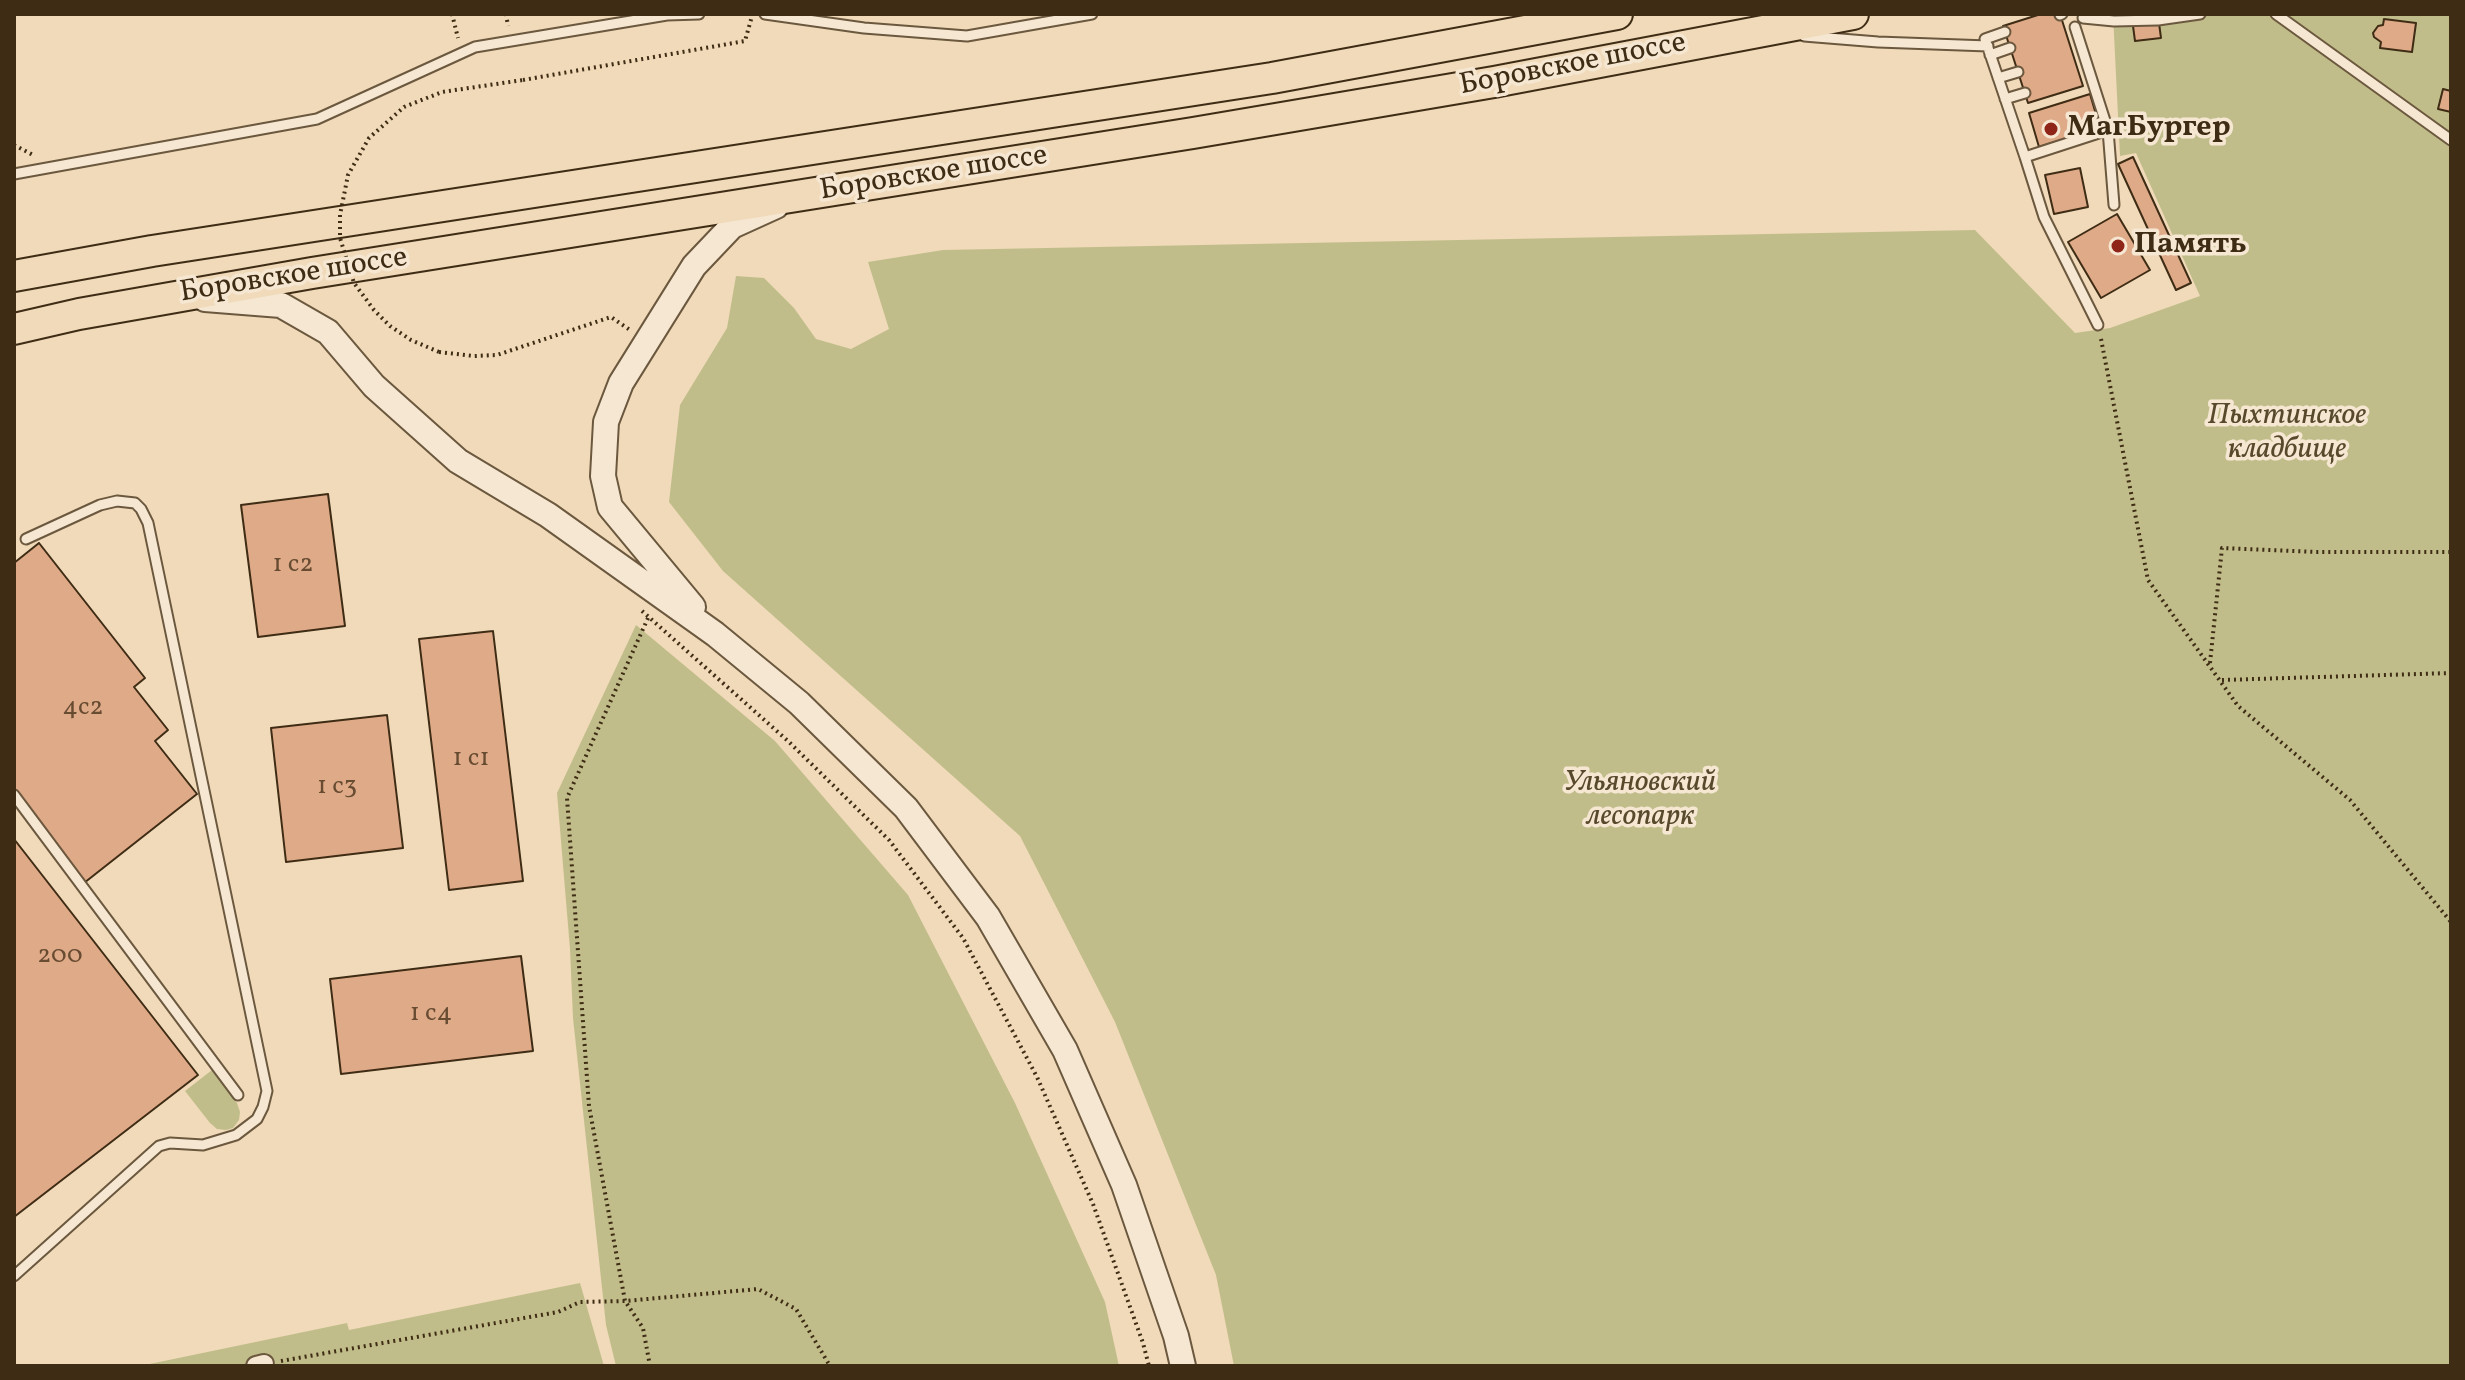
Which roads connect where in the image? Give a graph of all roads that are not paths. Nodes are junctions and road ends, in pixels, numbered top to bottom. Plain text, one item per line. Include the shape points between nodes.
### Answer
1 (699, 14) edge
2 (765, 14) edge
3 (1092, 14) edge
4 (1617, 14) edge
5 (1853, 14) edge
6 (2200, 14) edge
7 (2276, 14) edge
8 (2083, 16) edge
9 (1760, 32) junction
10 (2005, 32) dead end
11 (2010, 48) dead end
12 (1989, 50) junction
13 (2018, 72) dead end
14 (1998, 78) junction
15 (2025, 93) dead end
16 (2005, 99) junction
17 (2108, 130) junction
18 (2451, 140) edge
19 (2025, 157) junction
20 (14, 174) edge
21 (800, 196) junction
22 (2114, 205) dead end
23 (14, 276) edge
24 (174, 297) junction
25 (2098, 325) road end
26 (14, 329) edge
27 (26, 539) dead end
28 (715, 634) junction
29 (14, 795) edge
30 (238, 1095) dead end
31 (14, 1276) edge
32 (1183, 1366) edge

1 - 20 lane via 475,47 317,119
2 - 3 lane via 967,36
4 - 23 main road, Боровское шоссе via 1272,78
5 - 9 main road, Боровское шоссе
6 - 8 lane via 2114,21
7 - 18 lane
8 - 17 lane via 2070,29
9 - 12 lane
9 - 21 main road, Боровское шоссе via 1449,90
10 - 12 lane via 1985,39
11 - 12 lane
12 - 14 lane
13 - 14 lane
14 - 16 lane
15 - 16 lane
16 - 19 lane
17 - 19 lane
17 - 22 lane
19 - 25 lane via 2044,217
21 - 24 main road, Боровское шоссе
21 - 28 street via 732,226 694,266 621,383 606,422 603,476 610,507
24 - 26 main road, Боровское шоссе
24 - 28 street via 281,305 328,332 374,386 458,461 548,515
27 - 31 lane via 117,501 135,503 148,523 267,1091 257,1119 236,1135 203,1145 159,1146
28 - 32 street via 799,703 906,808 988,917 1065,1050 1124,1185
29 - 30 lane

